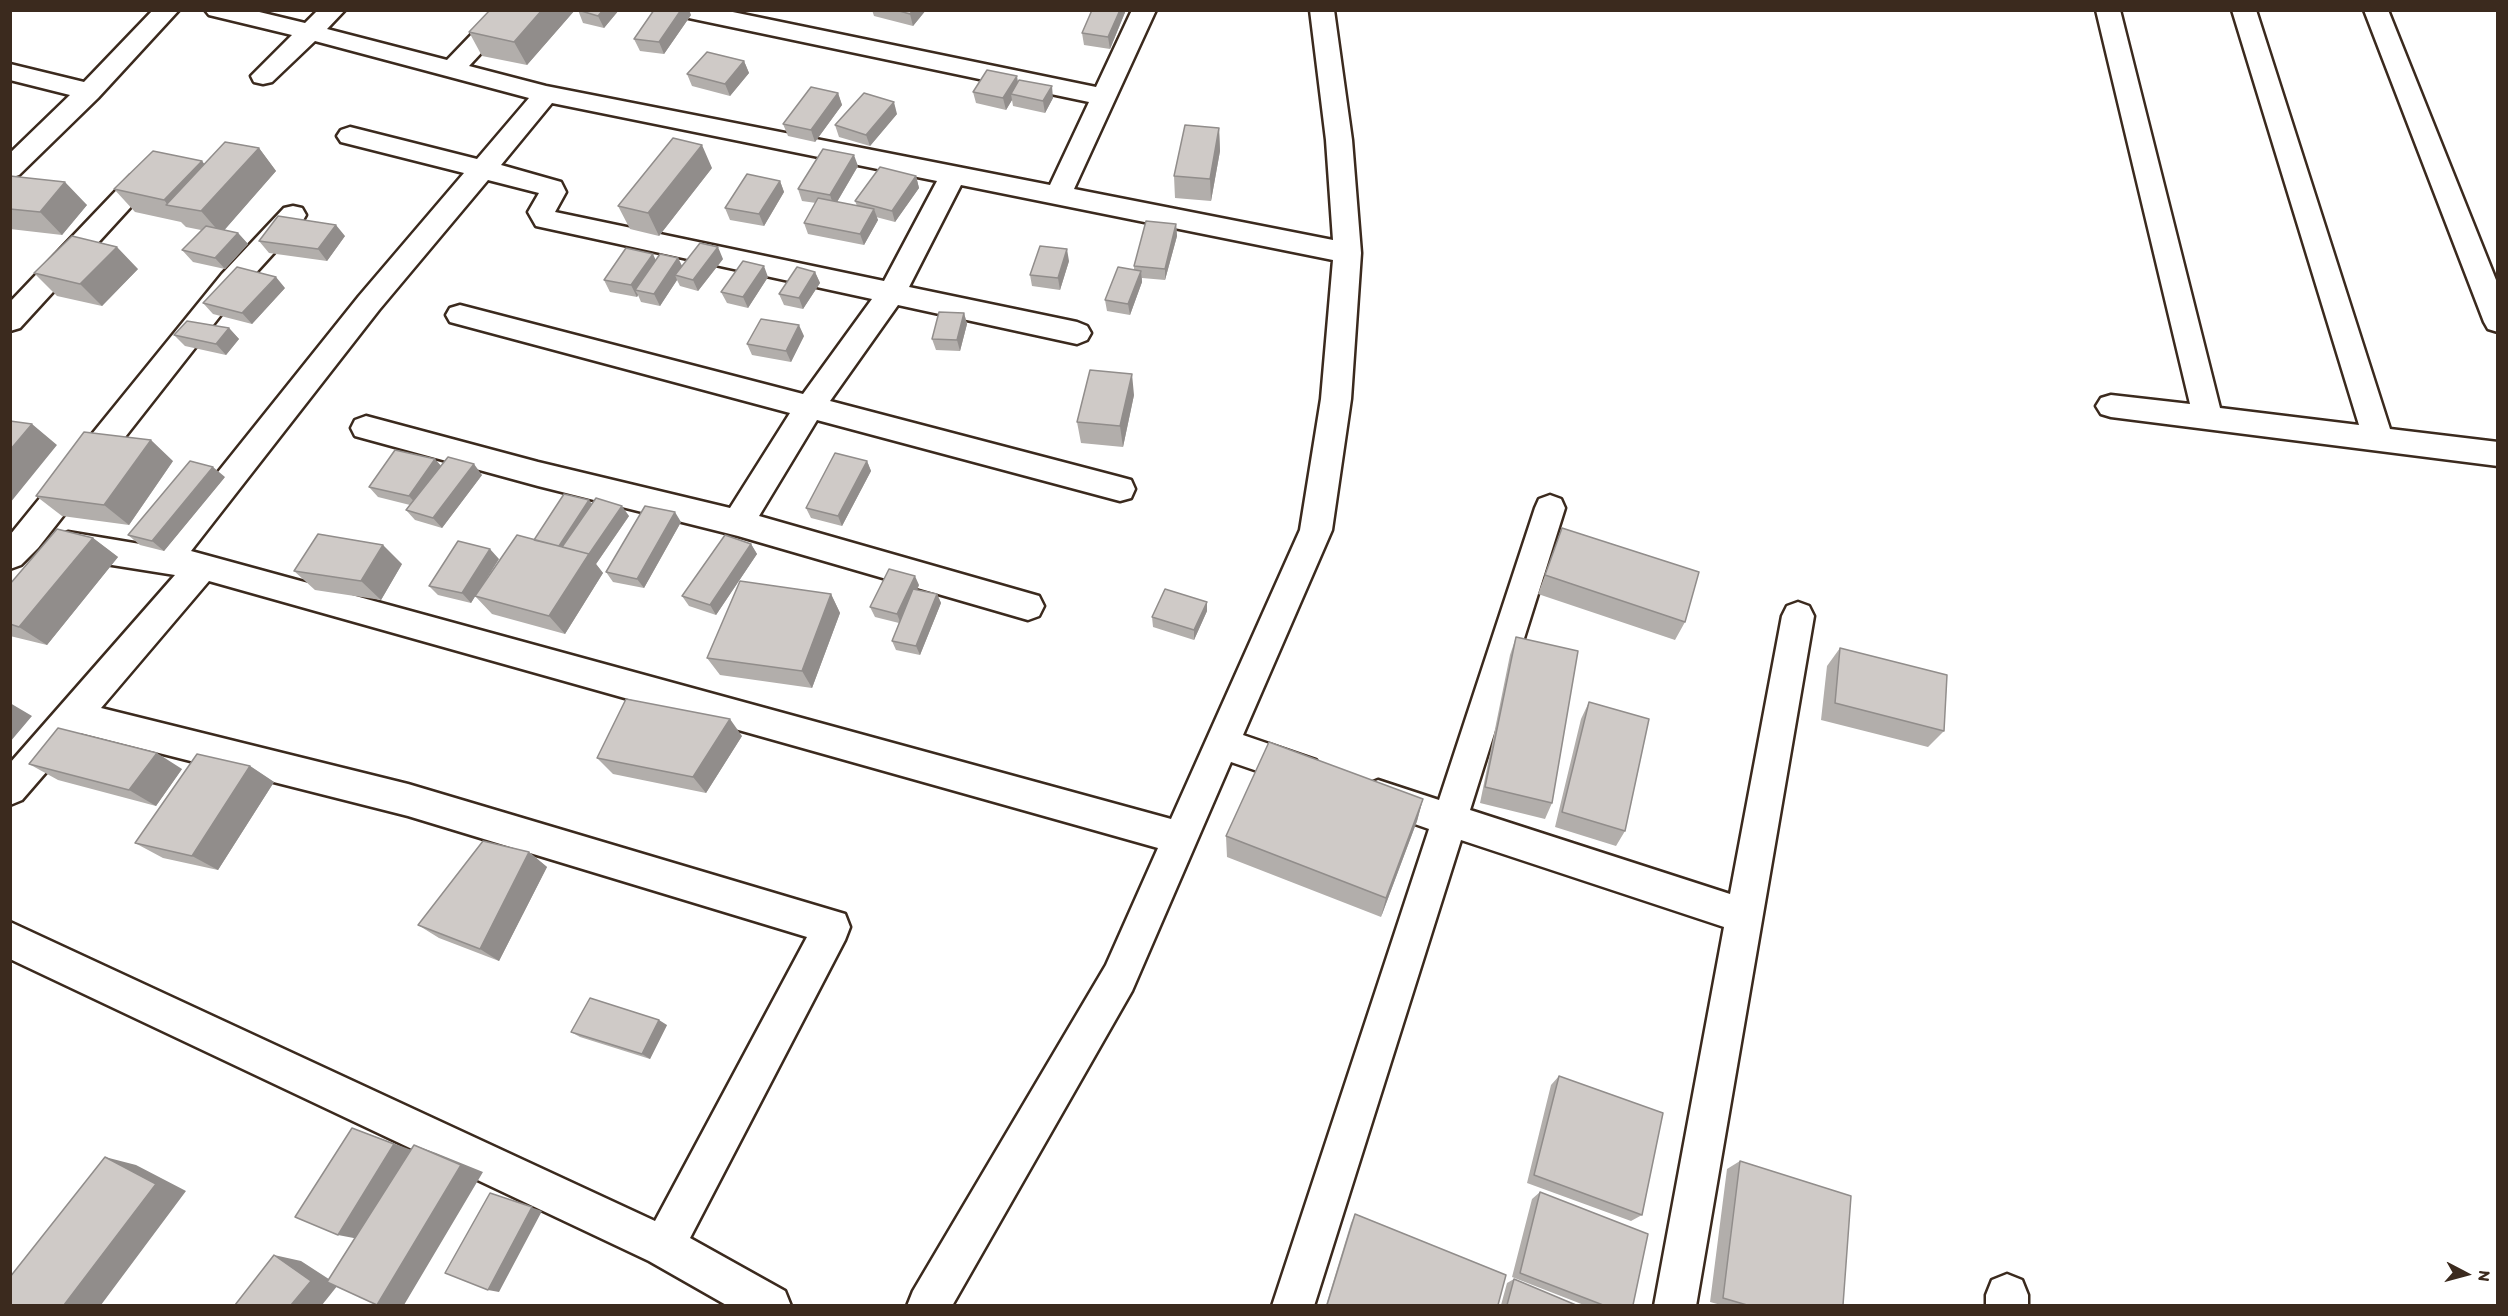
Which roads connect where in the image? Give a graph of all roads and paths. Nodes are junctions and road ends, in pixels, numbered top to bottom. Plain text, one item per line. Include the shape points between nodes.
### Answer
1 (167, 10) edge
2 (217, 10) edge
3 (333, 10) edge
4 (509, 10) edge
5 (684, 10) edge
6 (1144, 10) edge
7 (1322, 10) edge
8 (2108, 10) edge
9 (2244, 10) edge
10 (2376, 10) edge
11 (310, 33) junction
12 (453, 68) junction
13 (10, 72) edge
14 (263, 76) dead end
15 (89, 92) junction
16 (546, 94) junction
17 (1104, 97) junction
18 (350, 136) dead end
19 (10, 169) edge
20 (483, 169) junction
21 (953, 175) junction
22 (140, 181) edge
23 (1057, 197) junction
24 (293, 214) dead end
25 (1347, 253) junction
26 (892, 293) junction
27 (460, 315) dead end
28 (10, 321) edge
29 (2498, 322) edge
30 (1077, 333) dead end
31 (810, 406) junction
32 (2110, 406) dead end
33 (2208, 418) junction
34 (366, 428) dead end
35 (2378, 439) junction
36 (2498, 454) edge
37 (1120, 489) dead end
38 (1550, 508) dead end
39 (738, 524) junction
40 (16, 543) edge
41 (165, 561) junction
42 (204, 566) junction
43 (1028, 606) dead end
44 (1798, 616) dead end
45 (74, 716) junction
46 (1223, 744) junction
47 (10, 789) edge
48 (1450, 820) junction
49 (1181, 838) junction
50 (1744, 916) junction
51 (10, 940) edge
52 (664, 1246) junction
53 (770, 1305) edge
54 (928, 1305) edge
55 (1293, 1305) edge
56 (1675, 1305) edge

1 - 15 street
2 - 11 street
3 - 11 street
4 - 12 street
5 - 17 street
6 - 17 street
7 - 25 street via 1339,140
8 - 33 street
9 - 35 street
10 - 29 street
11 - 12 street
11 - 14 street
12 - 16 street
13 - 15 street
15 - 19 street
16 - 20 street
16 - 21 street
17 - 23 street
18 - 20 street
20 - 26 street via 552,188 541,212 545,219
20 - 41 street via 285,406
21 - 23 street
21 - 26 street
22 - 28 street
23 - 25 street
24 - 40 street via 232,280
25 - 46 street via 1336,399 1316,530
26 - 30 street
26 - 31 street
27 - 31 street
31 - 37 street
31 - 39 street
32 - 33 street
33 - 35 street
34 - 39 street
35 - 36 street
38 - 48 street
39 - 43 street
40 - 41 street
41 - 42 street
42 - 45 street
42 - 49 street
44 - 50 street
45 - 47 street
45 - 52 street via 408,800 832,927
46 - 48 street
46 - 49 street
48 - 50 street
48 - 55 street
49 - 54 street via 1119,978
50 - 56 street
51 - 52 street
52 - 53 street

